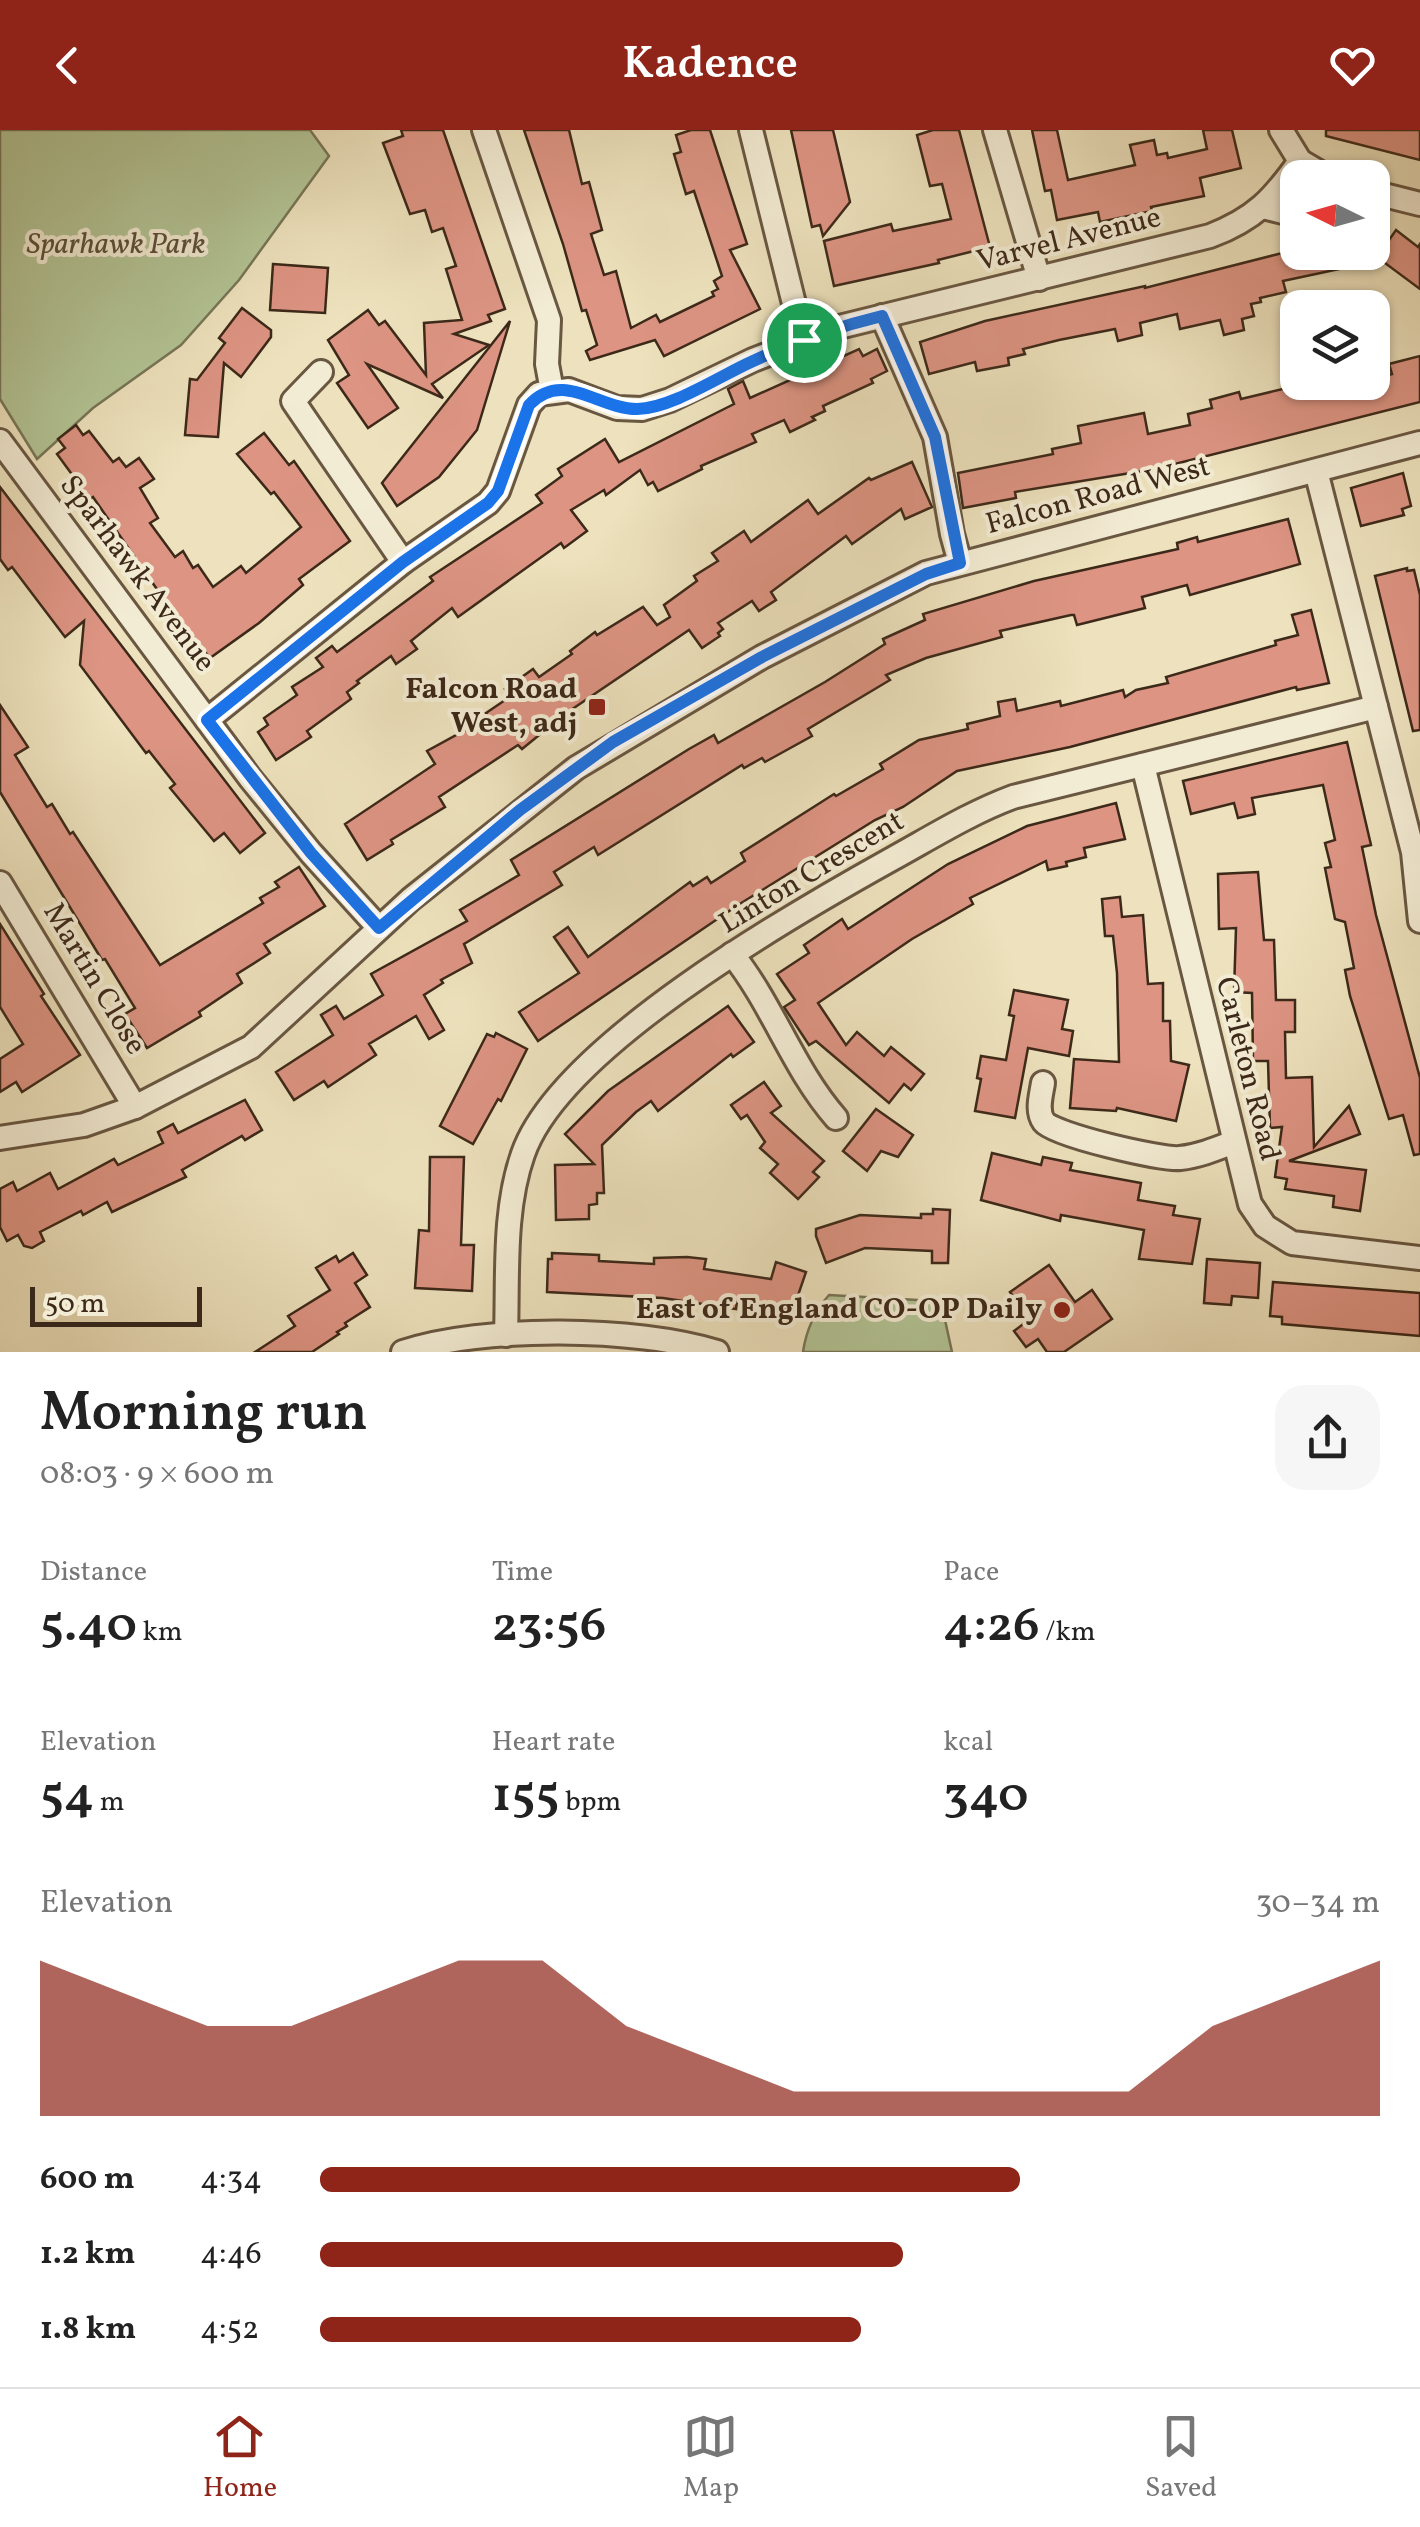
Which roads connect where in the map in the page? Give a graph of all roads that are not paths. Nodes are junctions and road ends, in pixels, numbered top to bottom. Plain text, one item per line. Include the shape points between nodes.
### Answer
1 (484, 130) edge
2 (751, 130) edge
3 (995, 130) edge
4 (1281, 130) edge
5 (1299, 160) edge
6 (1280, 189) edge
7 (1390, 196) edge
8 (1420, 204) edge
9 (1264, 207) junction
10 (1280, 211) edge
11 (1039, 279) junction
12 (882, 316) junction
13 (804, 340) junction
14 (321, 372) dead end
15 (552, 391) junction
16 (0, 441) edge
17 (1420, 443) edge
18 (1316, 471) junction
19 (403, 562) junction
20 (960, 563) junction
21 (1376, 707) junction
22 (207, 720) junction
23 (1143, 765) junction
24 (0, 883) edge
25 (1420, 921) edge
26 (379, 928) junction
27 (732, 954) junction
28 (1043, 1083) dead end
29 (135, 1108) junction
30 (836, 1118) dead end
31 (0, 1138) edge
32 (1234, 1142) junction
33 (1420, 1258) edge
34 (506, 1335) junction
35 (417, 1350) edge
36 (717, 1352) edge

1 - 15 street via 549,320
2 - 13 street
3 - 11 street
4 - 5 street
6 - 9 street, Varvel Avenue
7 - 8 street
9 - 10 street
9 - 11 street, Varvel Avenue via 1210,236
11 - 12 street, Varvel Avenue
12 - 13 street, Varvel Avenue
12 - 20 street via 935,437
13 - 15 street, Varvel Avenue via 642,409
14 - 19 street via 288,406
15 - 19 street via 529,405 488,503
16 - 22 street, Sparhawk Avenue
17 - 18 street, Falcon Road West
18 - 20 street, Falcon Road West
18 - 21 street
19 - 22 street
20 - 26 street, Falcon Road West via 778,648 613,742
21 - 23 street, Linton Crescent
21 - 25 street via 1413,852
22 - 26 street, Sparhawk Avenue
23 - 27 street, Linton Crescent via 981,809
23 - 32 street, Carleton Road
24 - 29 street, Martin Close
26 - 29 street, Falcon Road West via 251,1046
27 - 30 street
27 - 34 street, Linton Crescent via 584,1068 541,1119 515,1184
28 - 32 street via 1036,1124 1068,1136 1176,1159
29 - 31 street, Falcon Road West via 84,1125
32 - 33 street, Carleton Road via 1250,1204 1265,1226 1292,1244
34 - 35 street
34 - 36 street via 628,1334

